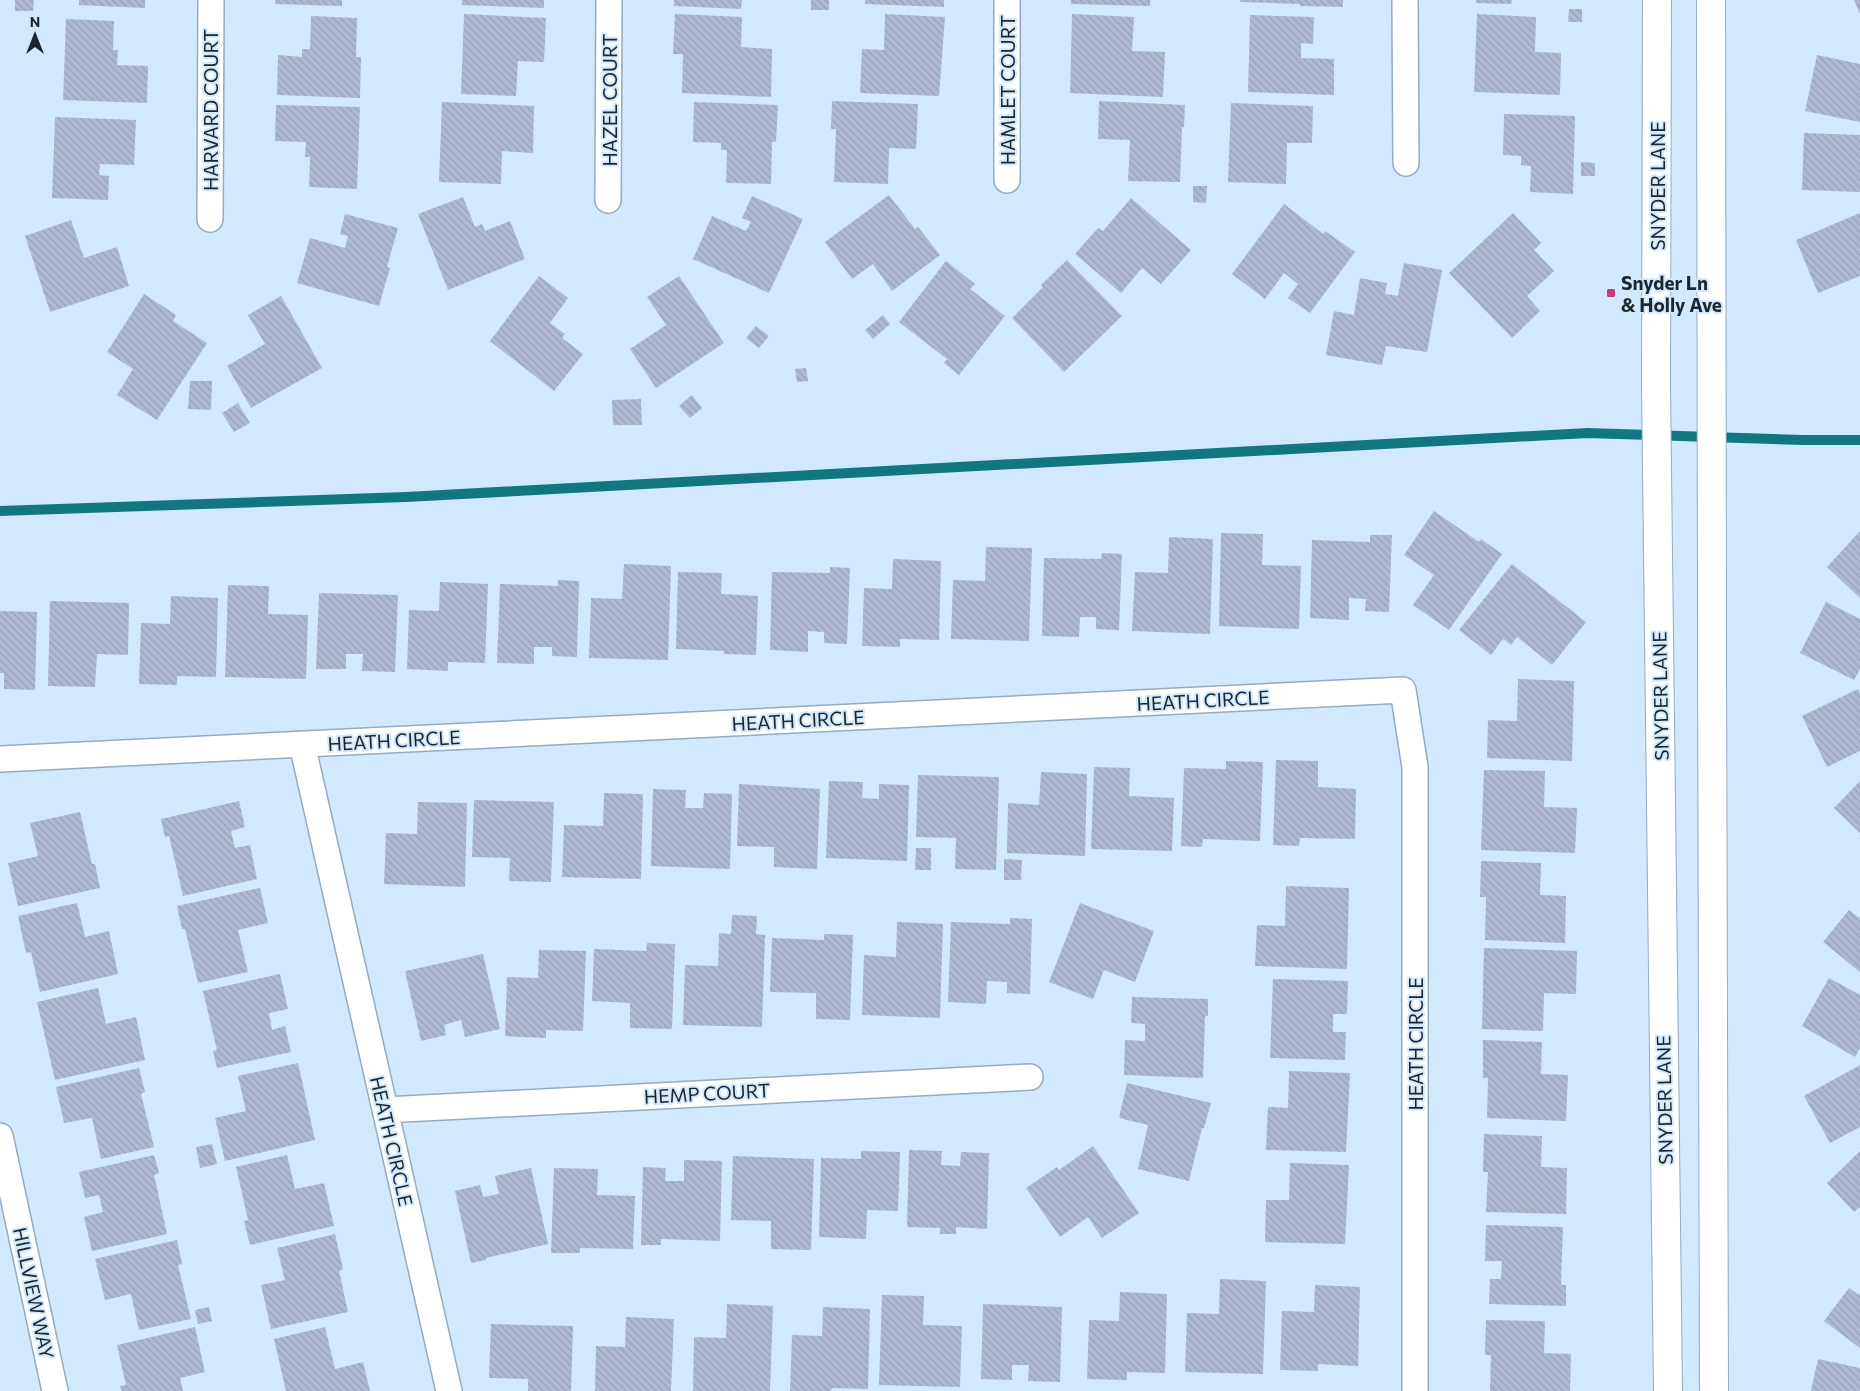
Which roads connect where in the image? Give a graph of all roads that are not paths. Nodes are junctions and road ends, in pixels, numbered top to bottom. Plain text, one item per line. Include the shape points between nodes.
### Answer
1 (211, 0) edge
2 (609, 0) edge
3 (1007, 0) edge
4 (1405, 0) edge
5 (1657, 0) edge
6 (1711, 0) edge
7 (1406, 163) dead end
8 (1007, 180) dead end
9 (608, 200) dead end
10 (210, 219) dead end
11 (302, 744) junction
12 (0, 759) edge
13 (1030, 1077) dead end
14 (385, 1110) junction
15 (0, 1136) edge
16 (55, 1391) edge
17 (448, 1391) edge
18 (1415, 1391) edge
19 (1668, 1391) edge
20 (1714, 1391) edge

1 - 10 street, HARVARD COURT
2 - 9 street, HAZEL COURT
3 - 8 street, HAMLET COURT
4 - 7 street
5 - 19 street, SNYDER LANE via 1656,385
6 - 20 street
11 - 12 street, HEATH CIRCLE
11 - 14 street, HEATH CIRCLE
11 - 18 street, HEATH CIRCLE via 1403,690 1414,767
13 - 14 street, HEMP COURT
14 - 17 street, HEATH CIRCLE
15 - 16 street, HILLVIEW WAY

